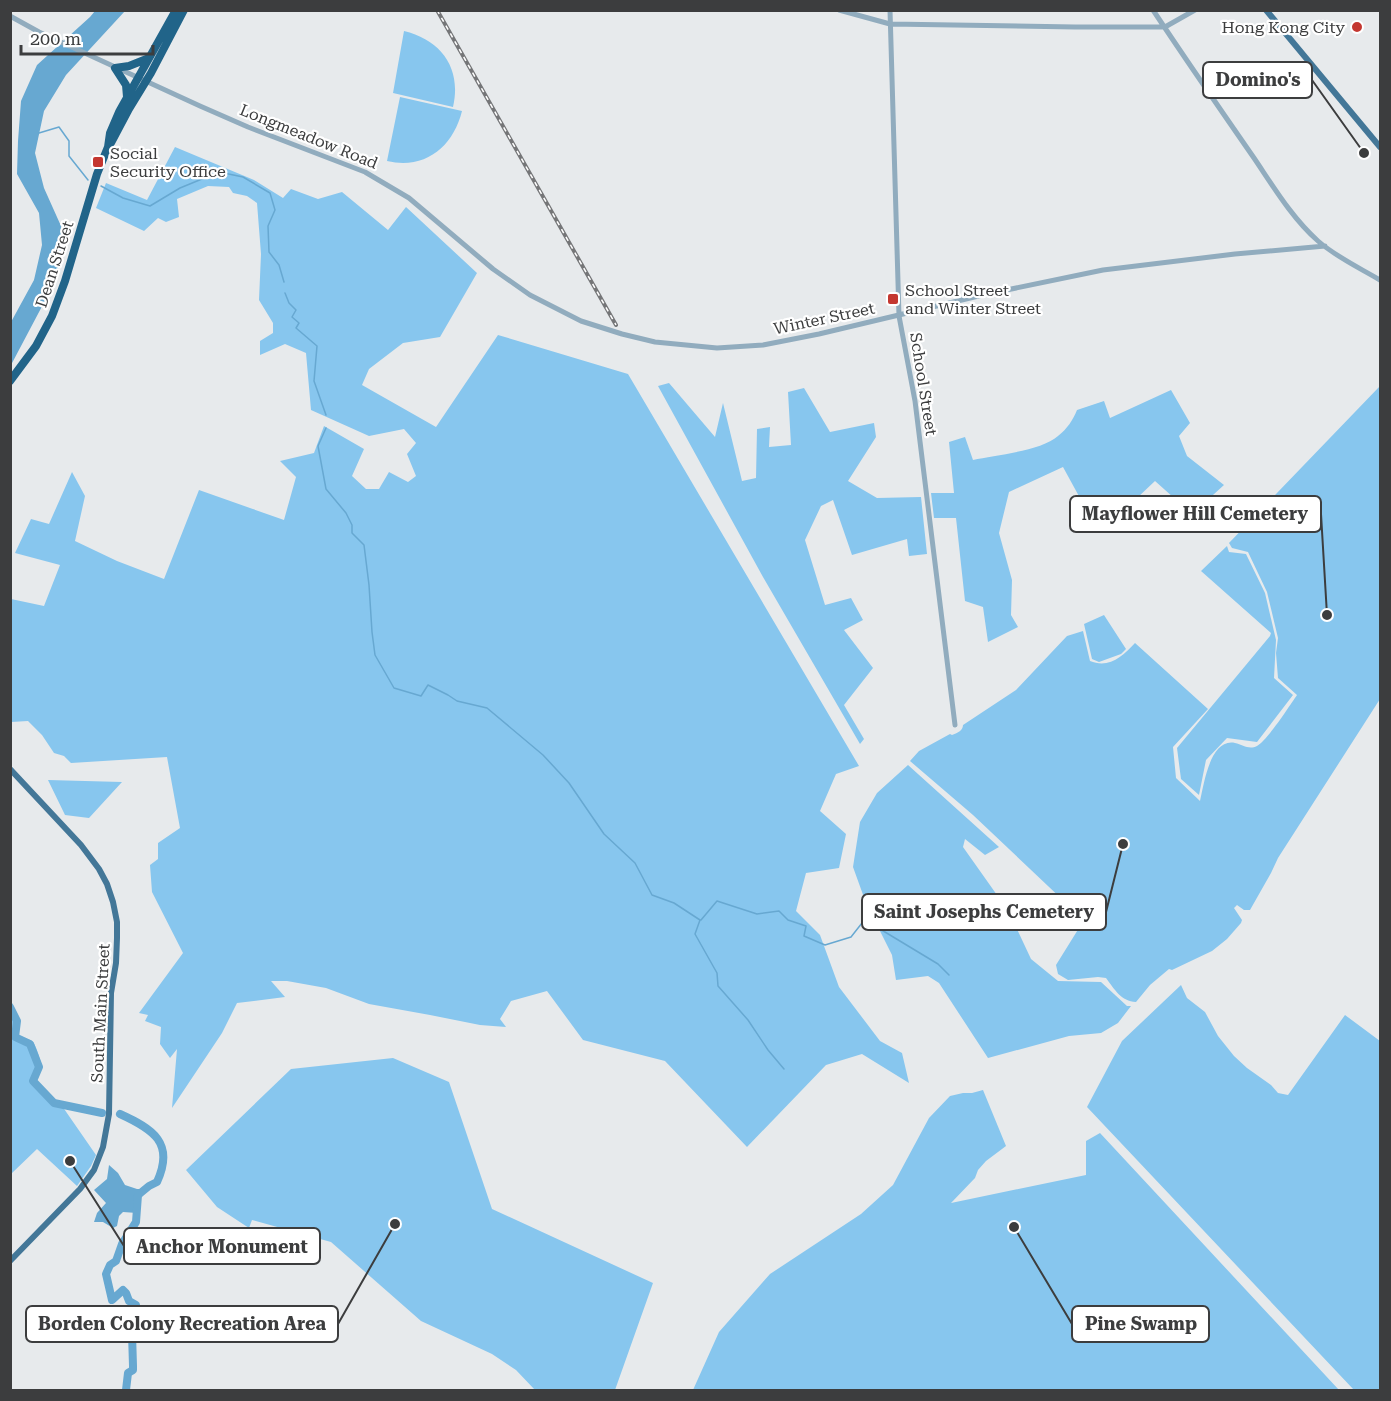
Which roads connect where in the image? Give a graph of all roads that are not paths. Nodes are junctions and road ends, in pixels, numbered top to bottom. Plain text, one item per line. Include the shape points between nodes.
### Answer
1 (176, 10) edge
2 (184, 10) edge
3 (839, 10) edge
4 (890, 10) edge
5 (1153, 10) edge
6 (1195, 10) edge
7 (1266, 10) edge
8 (10, 16) edge
9 (891, 24) junction
10 (1164, 27) junction
11 (149, 58) junction
12 (115, 68) junction
13 (142, 80) junction
14 (127, 97) junction
15 (108, 147) junction
16 (1380, 147) edge
17 (1325, 246) junction
18 (1380, 280) edge
19 (899, 316) junction
20 (611, 331) joint
21 (10, 381) edge
22 (955, 725) dead end
23 (10, 770) edge
24 (10, 1261) edge

1 - 11 highway, Dean Street
2 - 13 highway, Dean Street
3 - 9 street
4 - 9 street, School Street
5 - 10 street
6 - 10 street
7 - 16 main road
8 - 12 street, Longmeadow Road
9 - 10 street
9 - 19 street, School Street
10 - 17 street via 1281,198
11 - 12 highway
11 - 13 highway, Dean Street
12 - 13 street, Longmeadow Road
12 - 14 highway via 126,86
13 - 14 highway, Dean Street
13 - 15 highway, Dean Street
13 - 20 street, Longmeadow Road via 377,178 409,198 530,295
14 - 15 highway, Dean Street via 110,133
15 - 21 highway, Dean Street via 57,304 36,346
17 - 18 street
17 - 19 street, Winter Street via 1097,271
19 - 20 street, Winter Street via 798,339 738,347 667,344
19 - 22 street, School Street via 915,400
23 - 24 main road, South Main Street via 99,869 113,902 117,930 111,993 109,1114 103,1148 80,1189

